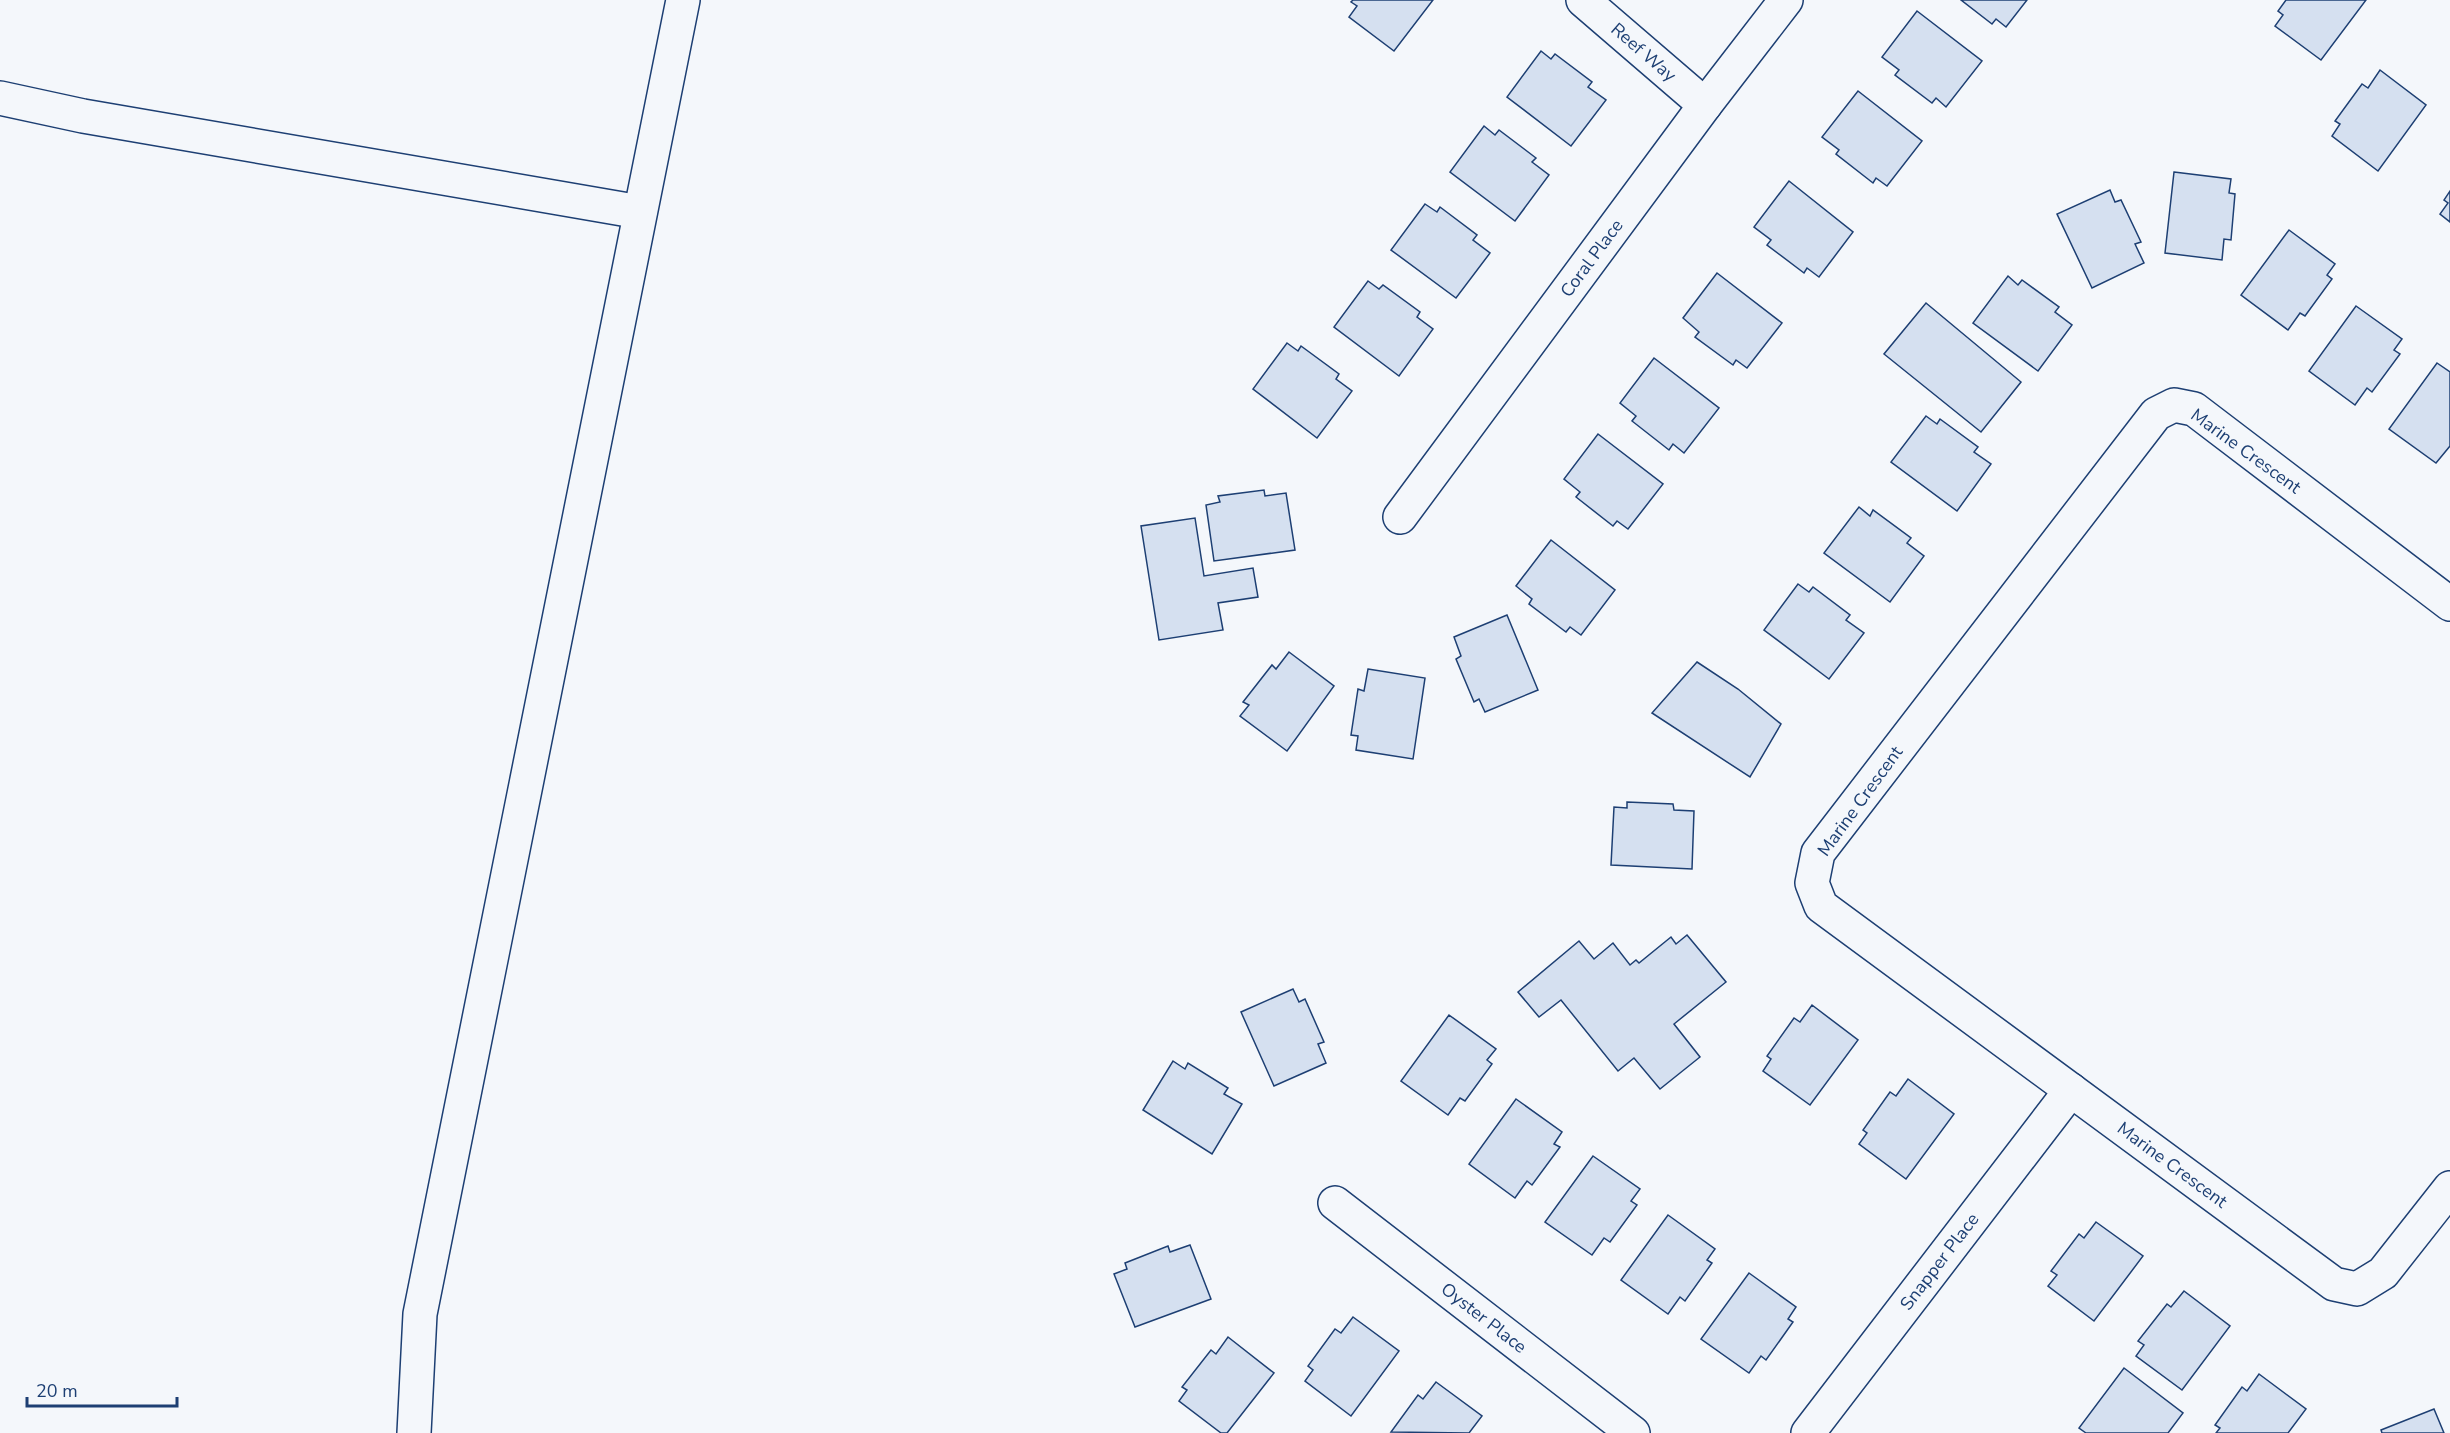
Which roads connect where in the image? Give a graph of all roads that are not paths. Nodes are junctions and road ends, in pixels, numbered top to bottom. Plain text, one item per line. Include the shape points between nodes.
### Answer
1 (683, 0) edge
2 (1583, 0) edge
3 (1786, 0) edge
4 (0, 98) edge
5 (1705, 105) junction
6 (640, 212) junction
7 (1400, 517) dead end
8 (2449, 601) edge
9 (2071, 1090) junction
10 (2450, 1188) edge
11 (1335, 1203) dead end
12 (414, 1433) edge
13 (1633, 1433) edge
14 (1808, 1433) edge

1 - 6 street
2 - 5 street, Reef Way
3 - 5 street, Coral Place
4 - 6 street via 83,116
5 - 7 street, Coral Place
6 - 12 street via 420,1314
8 - 9 street, Marine Crescent via 2194,409 2174,405 2156,414 1818,853 1812,883 1821,906
9 - 10 street, Marine Crescent via 2334,1284 2357,1289 2383,1273
9 - 14 street, Snapper Place
11 - 13 street, Oyster Place

